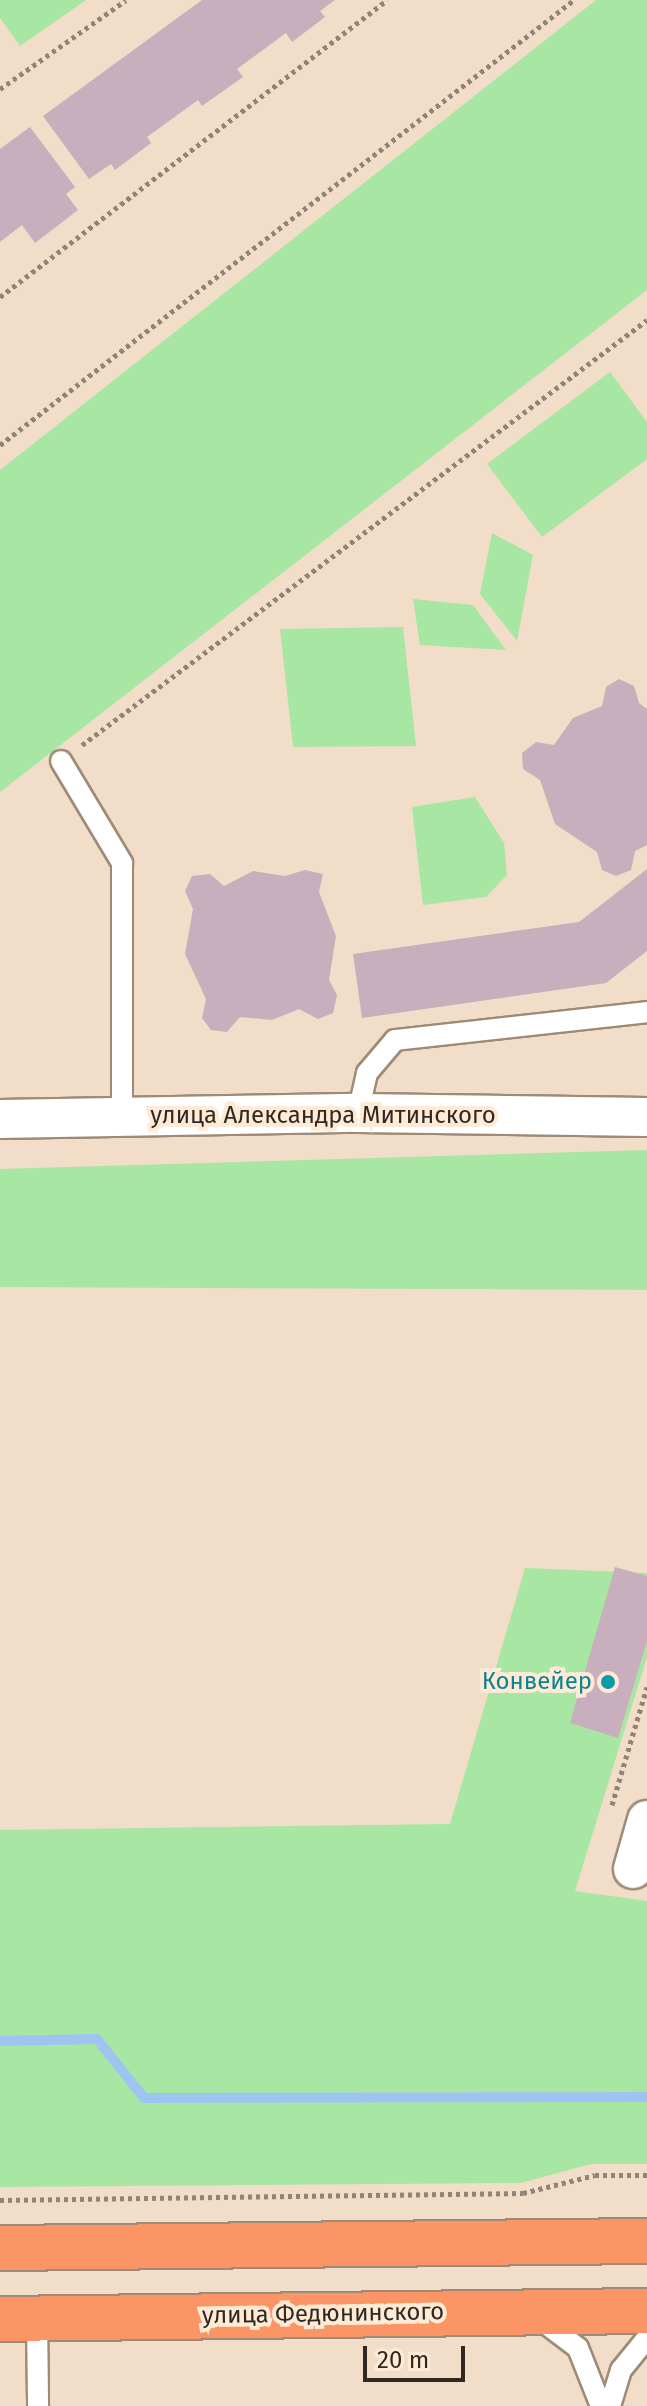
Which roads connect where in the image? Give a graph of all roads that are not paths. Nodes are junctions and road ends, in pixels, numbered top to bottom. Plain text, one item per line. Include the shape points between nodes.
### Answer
1 (61, 761) road end
2 (647, 1012) edge
3 (358, 1113) junction
4 (122, 1116) junction
5 (647, 1117) edge
6 (0, 1119) edge
7 (647, 1820) edge
8 (633, 1869) dead end
9 (647, 2241) edge
10 (0, 2248) edge
11 (647, 2311) edge
12 (523, 2312) junction
13 (18, 2318) edge
14 (647, 2338) edge
15 (38, 2406) edge
16 (601, 2406) edge
17 (610, 2406) edge

1 - 4 lane via 122,863
2 - 3 lane via 395,1040 367,1073
3 - 4 street, улица Александра Митинского
3 - 5 street, улица Александра Митинского
4 - 6 street, улица Александра Митинского
7 - 8 street
9 - 10 highway
11 - 12 highway, улица Федюнинского
12 - 13 highway, улица Федюнинского
12 - 16 lane via 559,2330 578,2348
13 - 15 lane
14 - 17 lane via 621,2370

